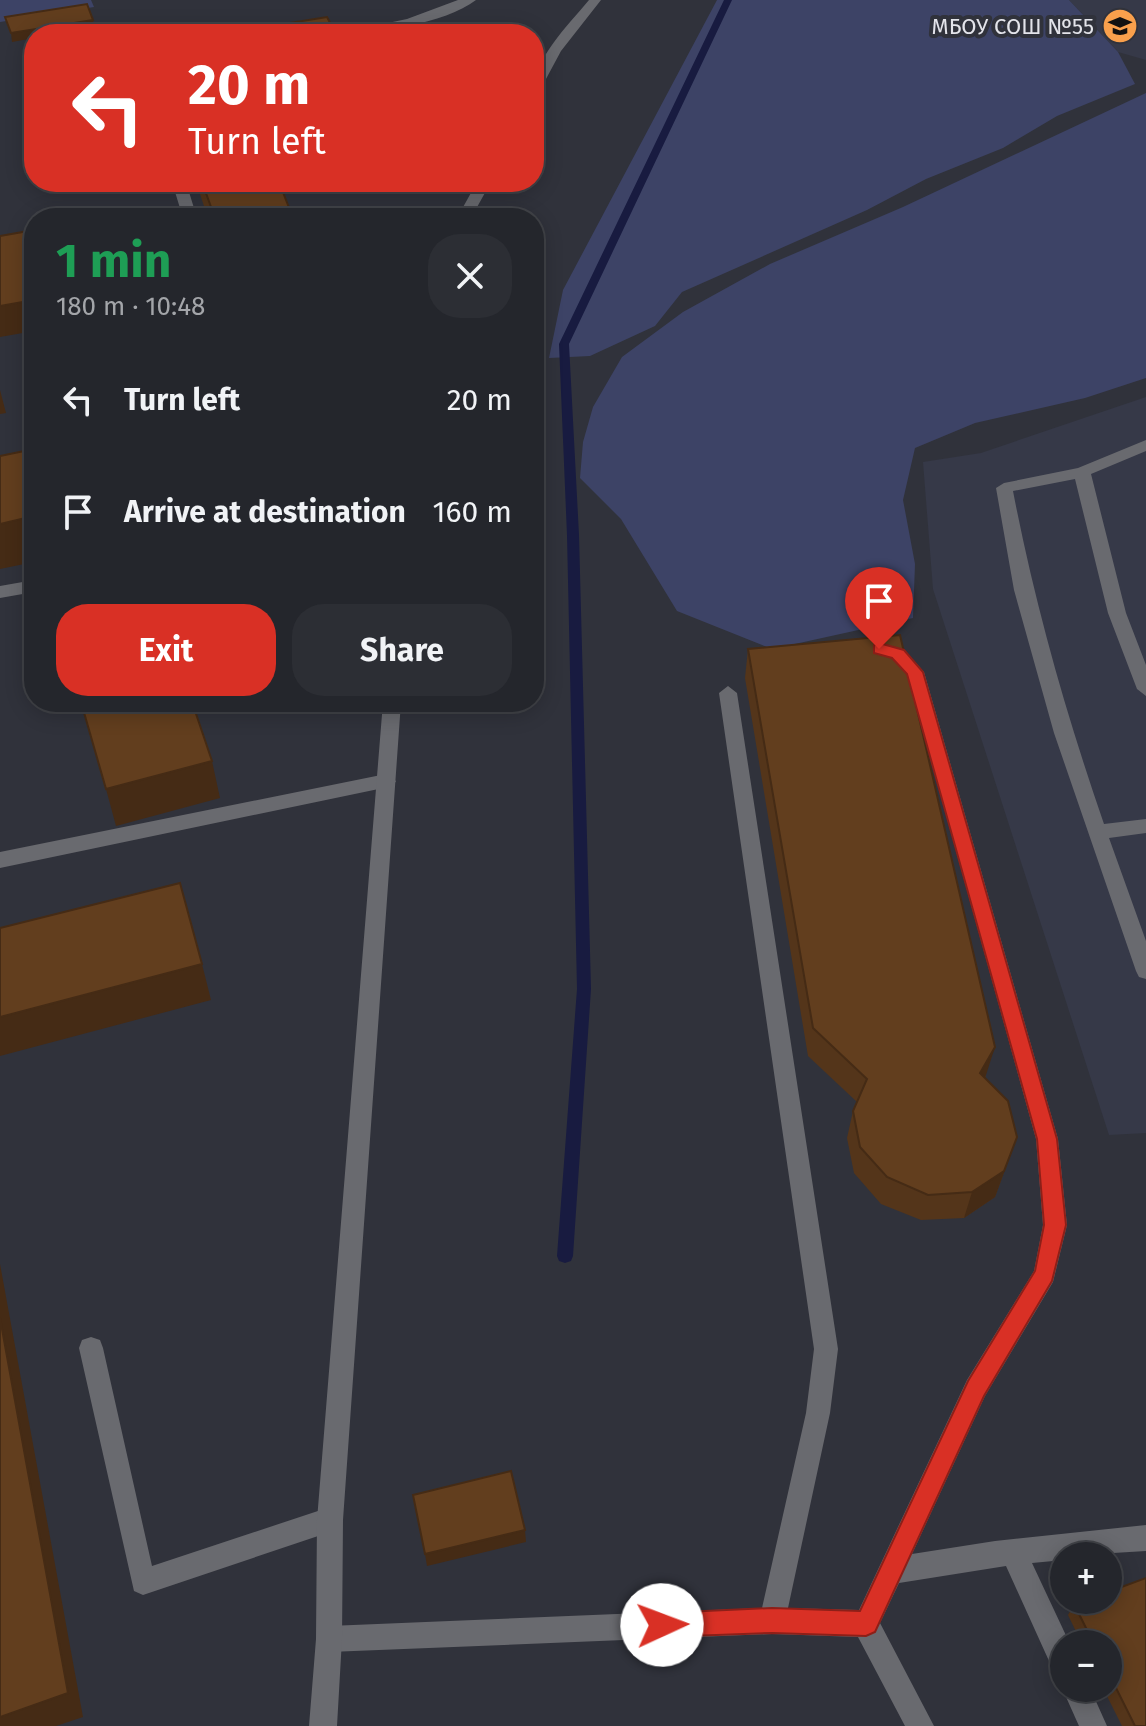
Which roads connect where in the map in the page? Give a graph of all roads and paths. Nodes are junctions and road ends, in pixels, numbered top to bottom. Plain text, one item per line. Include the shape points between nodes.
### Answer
1 (470, 0) edge
2 (595, 0) edge
3 (398, 24) edge
4 (544, 70) edge
5 (1146, 445) edge
6 (1082, 472) junction
7 (24, 588) edge
8 (0, 592) edge
9 (861, 644) edge
10 (1146, 689) edge
11 (728, 693) dead end
12 (391, 712) edge
13 (386, 781) junction
14 (1146, 826) edge
15 (1097, 832) junction
16 (0, 860) edge
17 (1146, 971) edge
18 (91, 1348) dead end
19 (330, 1520) junction
20 (1146, 1538) edge
21 (1014, 1553) junction
22 (891, 1571) junction
23 (772, 1621) junction
24 (866, 1624) junction
25 (1050, 1631) edge
26 (329, 1639) junction
27 (1082, 1702) edge
28 (323, 1726) edge
29 (920, 1726) edge
30 (1093, 1726) edge

1 - 3 street
2 - 4 street
5 - 6 street
6 - 10 street via 1117,613
6 - 15 street via 1004,488 1023,590
7 - 8 street
9 - 22 street via 898,654 915,672 1047,1139 1055,1225 1045,1274 976,1388
11 - 23 street via 826,1349 818,1413
12 - 13 street
13 - 16 street
13 - 19 street
14 - 15 street
15 - 17 street
18 - 19 street via 143,1582
19 - 26 street
20 - 21 street
21 - 22 street
21 - 25 street
22 - 24 street
23 - 24 street
23 - 26 street
24 - 29 street
26 - 28 street
27 - 30 street

